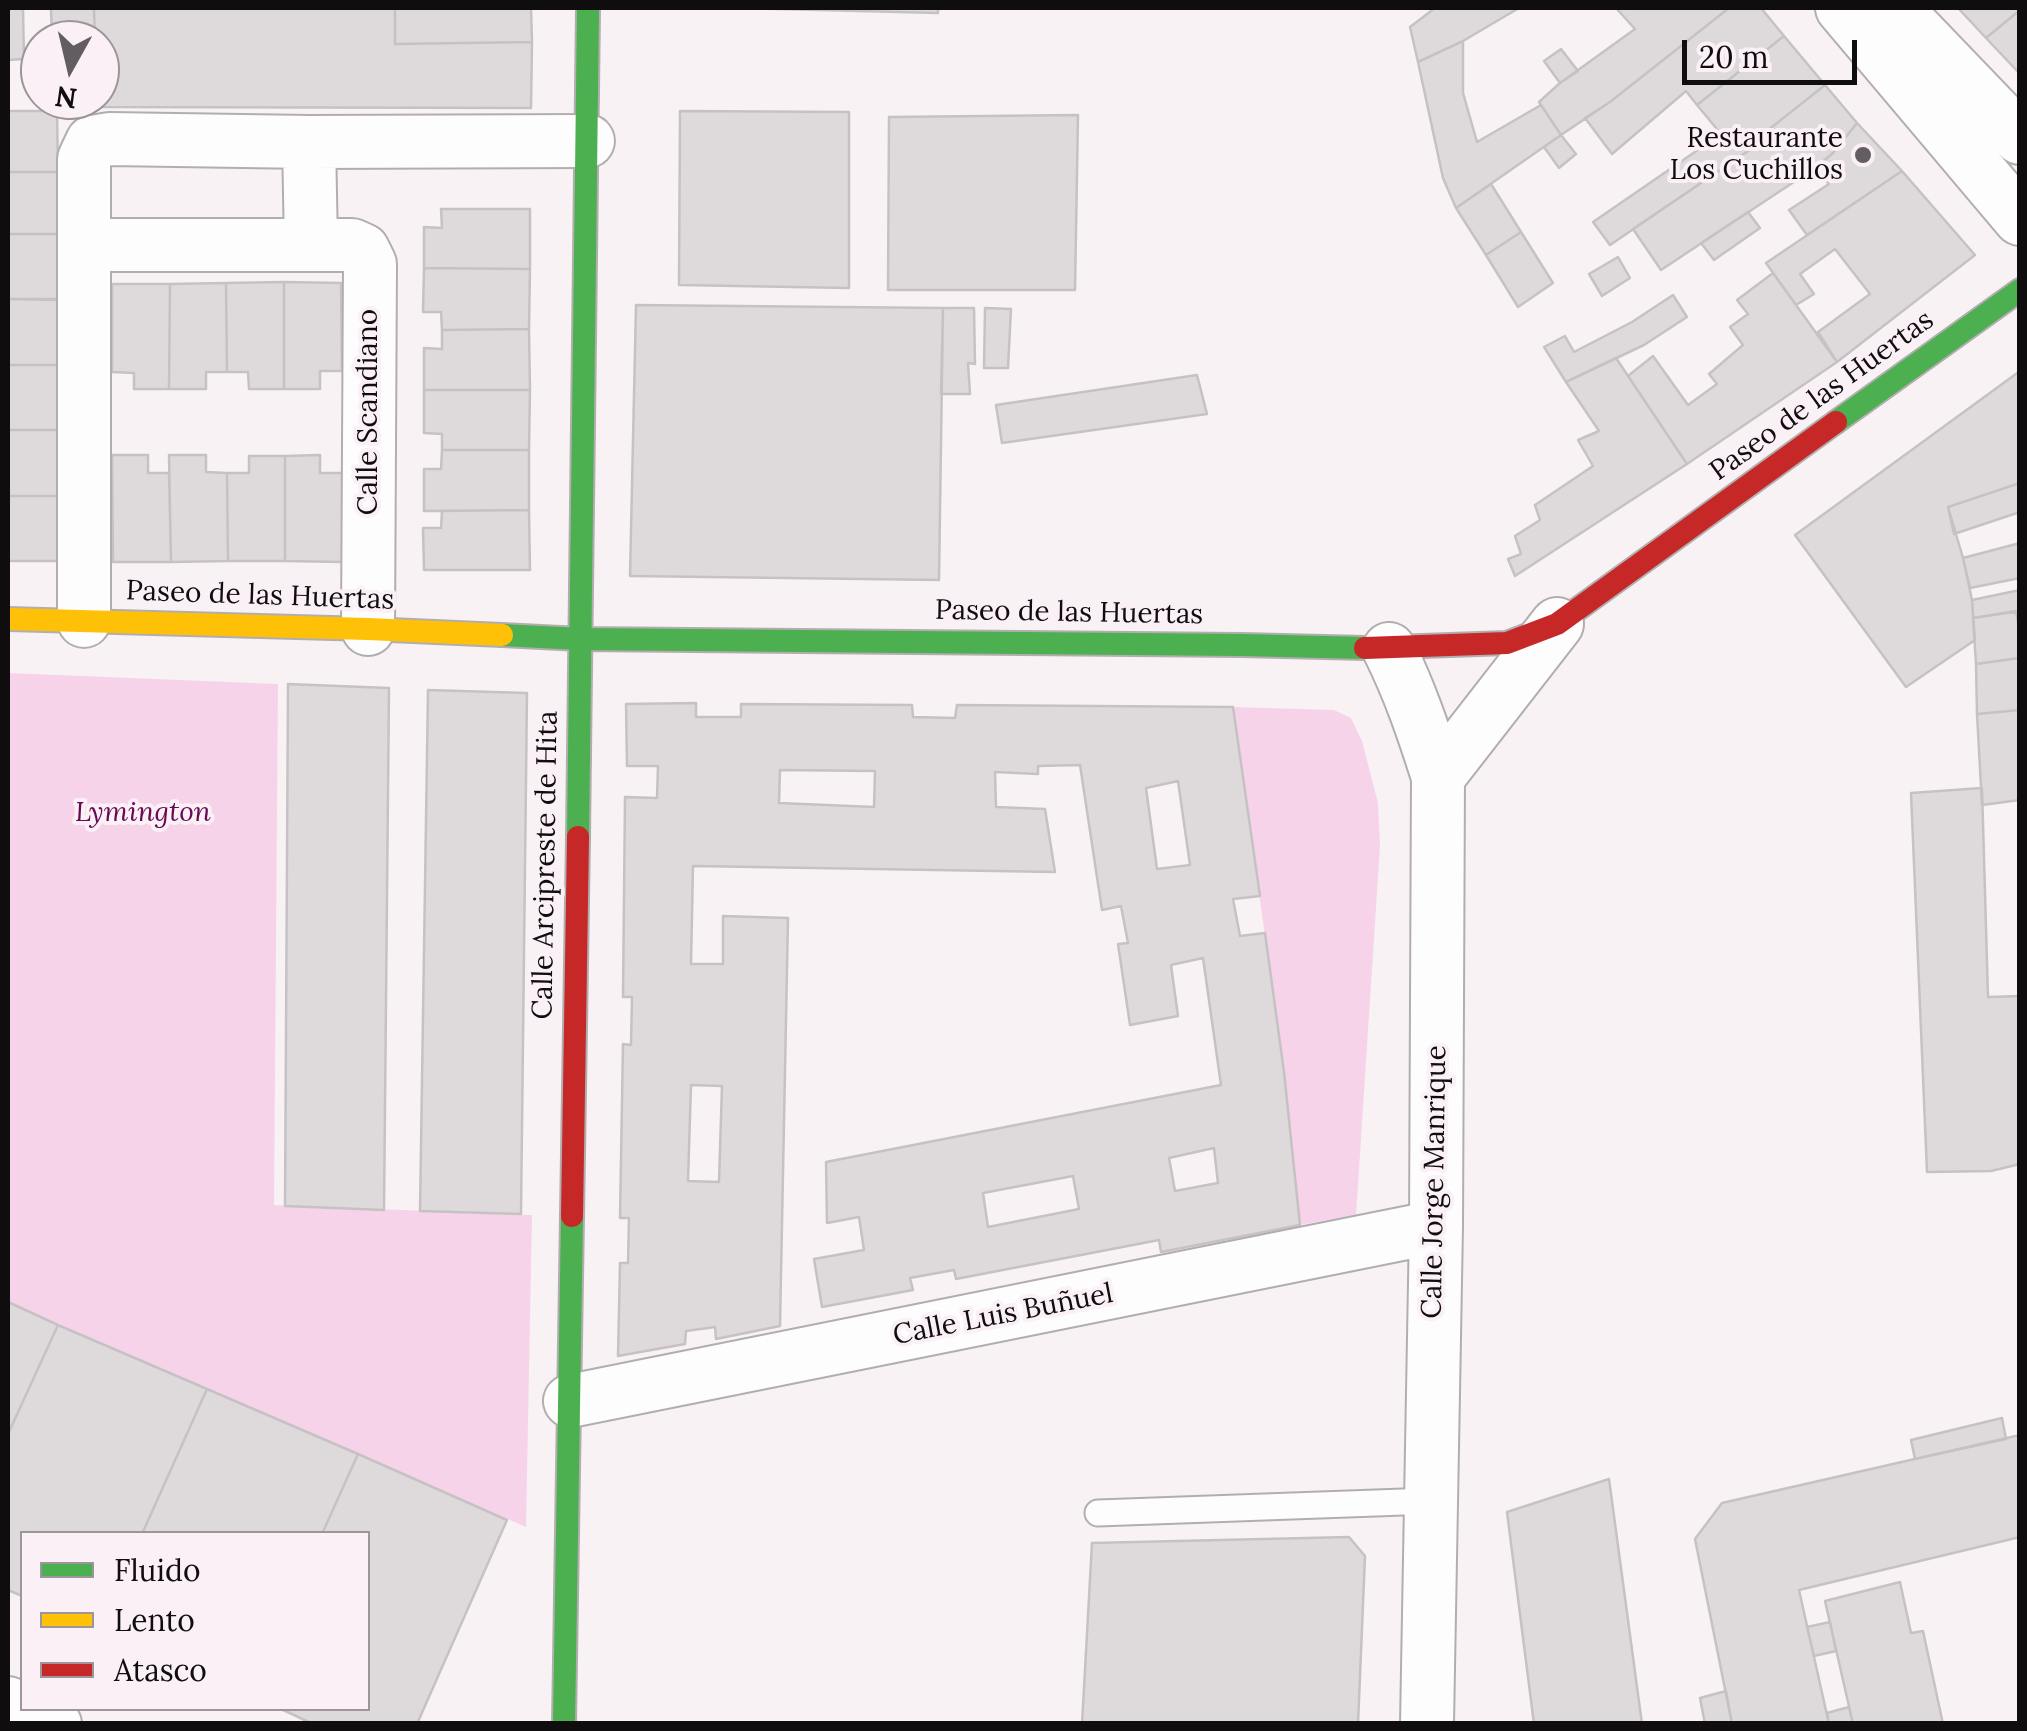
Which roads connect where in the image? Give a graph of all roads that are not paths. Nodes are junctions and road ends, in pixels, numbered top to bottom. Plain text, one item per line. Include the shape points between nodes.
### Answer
1 (588, 8) edge
2 (1842, 8) edge
3 (1895, 8) edge
4 (2020, 138) edge
5 (588, 141) junction
6 (309, 142) junction
7 (2020, 219) edge
8 (311, 244) junction
9 (86, 246) junction
10 (2020, 290) edge
11 (8, 619) edge
12 (84, 621) junction
13 (1557, 624) junction
14 (368, 629) junction
15 (580, 639) junction
16 (1389, 650) junction
17 (1438, 778) junction
18 (1436, 1226) junction
19 (570, 1400) junction
20 (1431, 1501) junction
21 (1098, 1513) dead end
22 (26, 1711) edge
23 (55, 1724) edge
24 (564, 1724) edge
25 (1427, 1724) edge

1 - 5 street, Calle Arcipreste de Hita
2 - 7 street
3 - 4 street
5 - 6 street
5 - 15 street, Calle Arcipreste de Hita
6 - 8 street
6 - 9 street via 92,142 84,158
8 - 9 street, Calle Scandiano
8 - 14 street, Calle Scandiano via 352,244 370,264
9 - 12 street
10 - 13 street, Paseo de las Huertas
11 - 12 street, Paseo de las Huertas
12 - 14 street, Paseo de las Huertas
13 - 16 street, Paseo de las Huertas via 1507,643
13 - 17 street
14 - 15 street, Paseo de las Huertas
15 - 16 street, Paseo de las Huertas
15 - 19 street, Calle Arcipreste de Hita
16 - 17 street, Calle Jorge Manrique
17 - 18 street, Calle Jorge Manrique
18 - 19 street, Calle Luis Buñuel
18 - 20 street, Calle Jorge Manrique
19 - 24 street, Calle Arcipreste de Hita
20 - 21 lane
20 - 25 street, Calle Jorge Manrique
22 - 23 street

